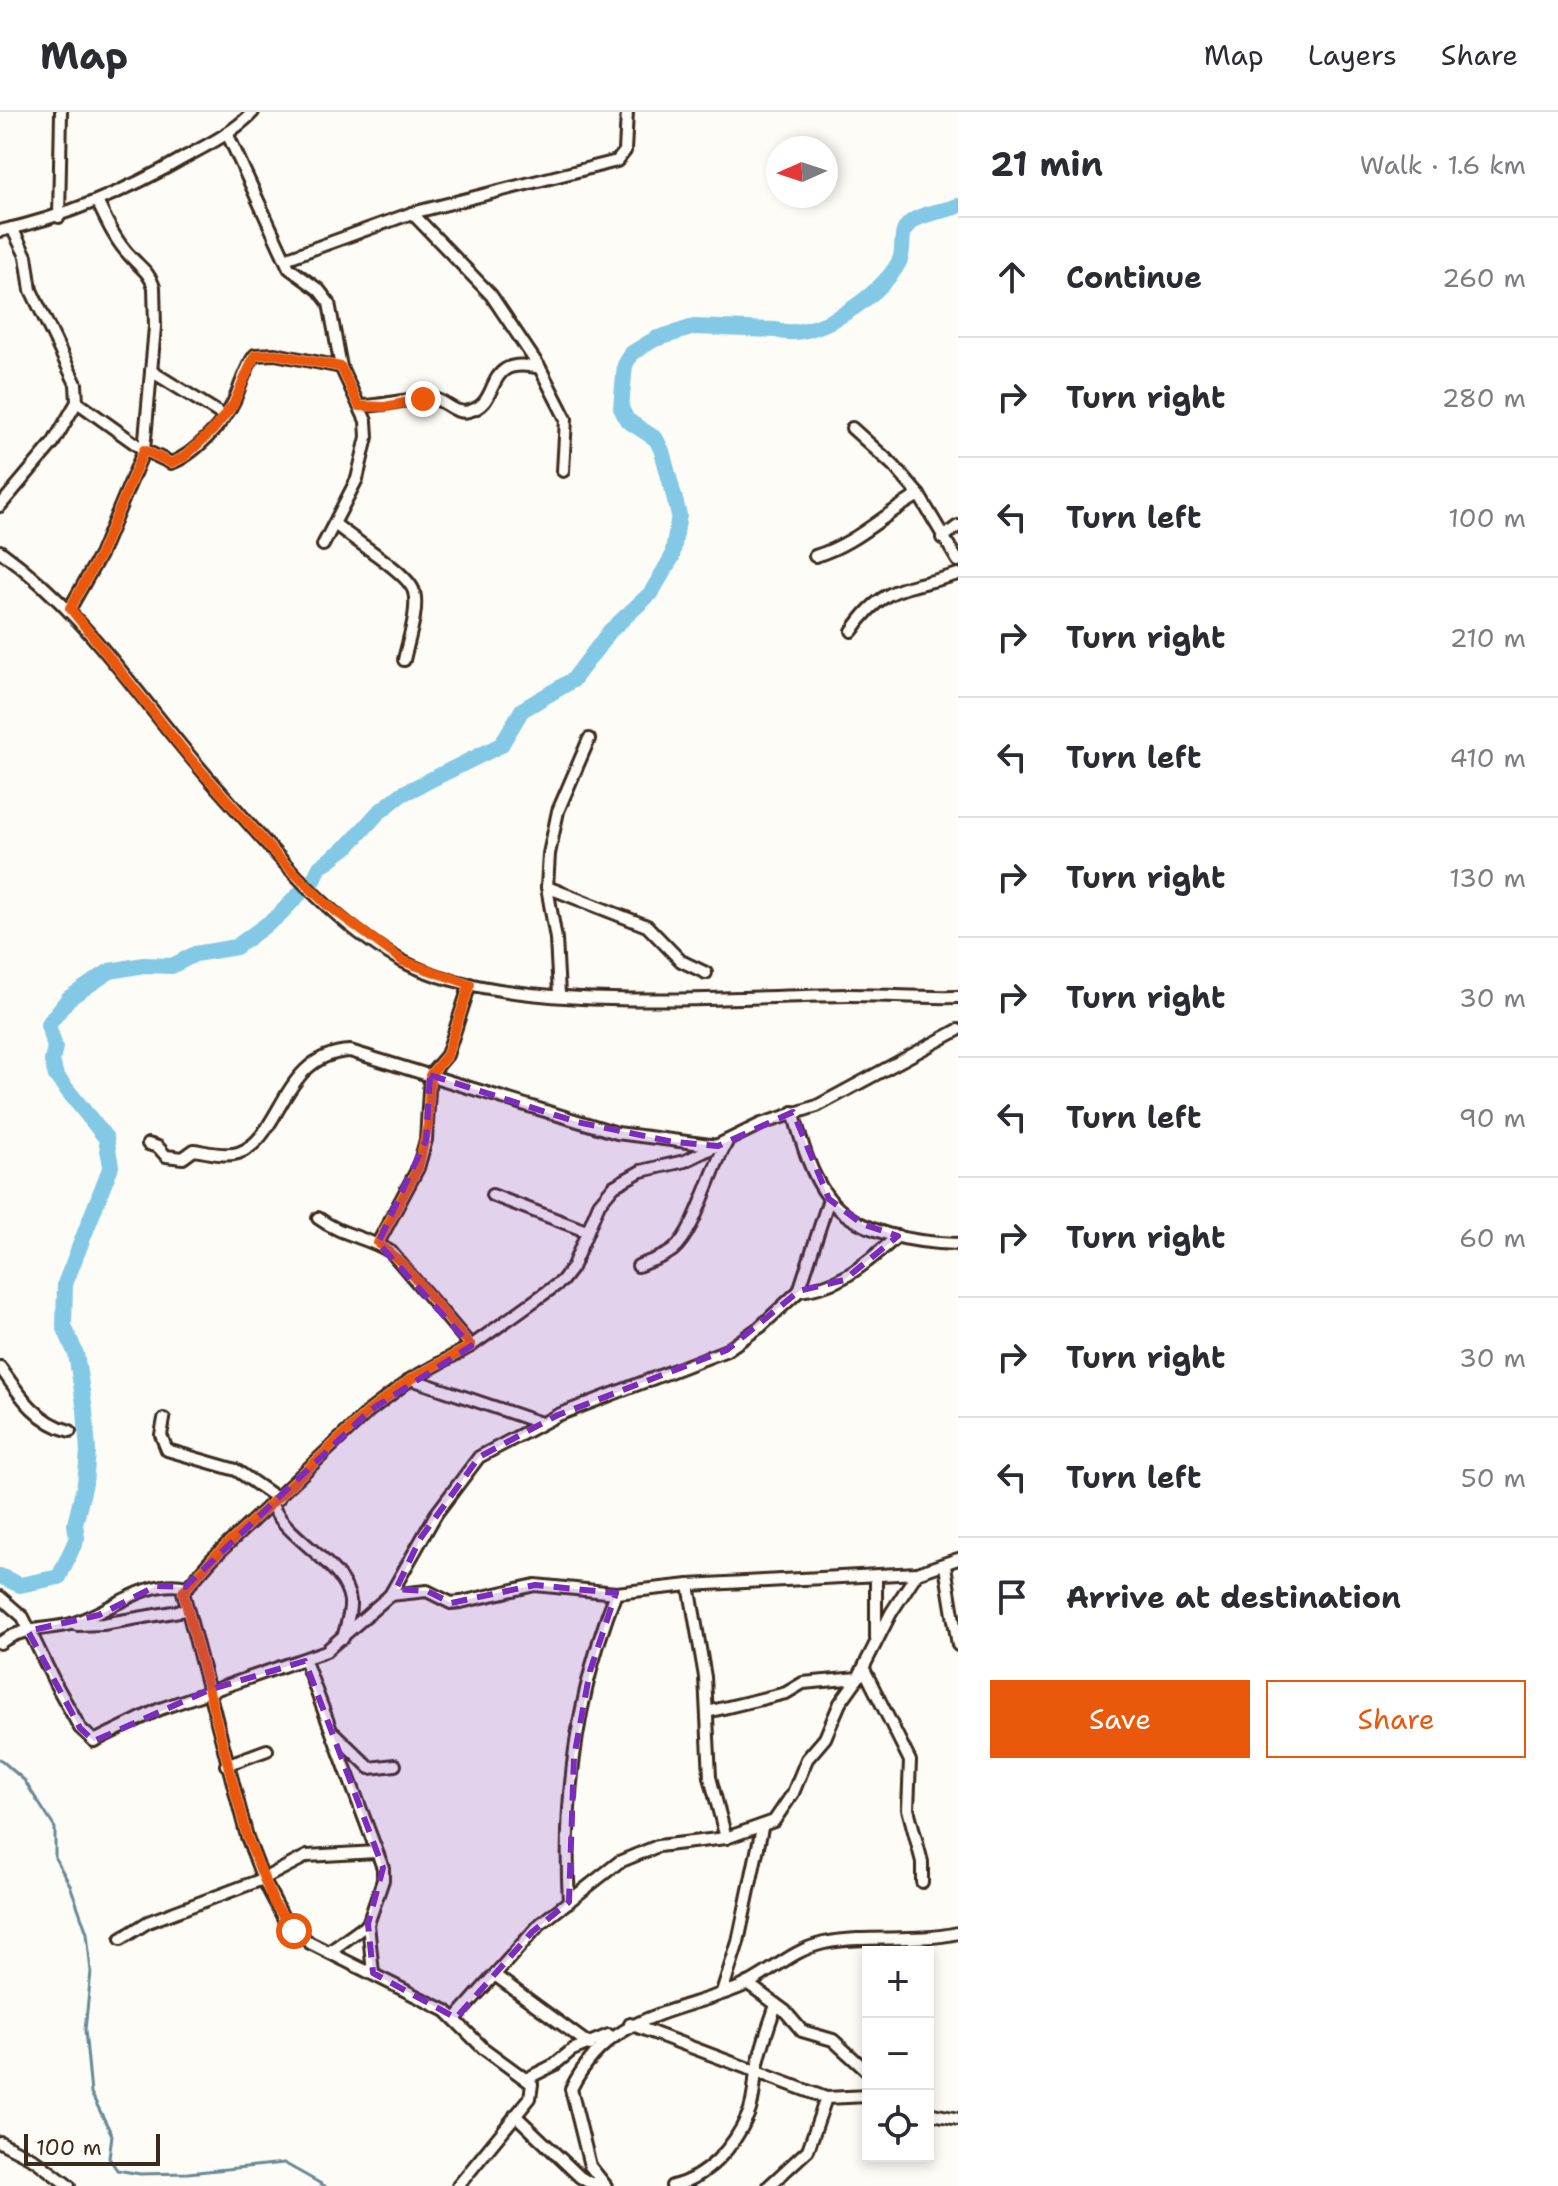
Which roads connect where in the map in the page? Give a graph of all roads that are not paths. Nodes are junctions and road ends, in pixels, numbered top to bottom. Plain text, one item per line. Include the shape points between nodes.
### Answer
1 (61, 112) edge
2 (253, 112) edge
3 (627, 112) edge
4 (227, 133) junction
5 (98, 203) junction
6 (412, 213) junction
7 (59, 217) junction
8 (12, 228) junction
9 (0, 231) edge
10 (285, 259) junction
11 (341, 367) junction
12 (540, 368) junction
13 (151, 371) junction
14 (77, 402) junction
15 (359, 406) junction
16 (224, 416) junction
17 (852, 428) dead end
18 (144, 450) junction
19 (563, 471) dead end
20 (919, 495) junction
21 (0, 506) edge
22 (335, 524) junction
23 (958, 526) edge
24 (942, 538) junction
25 (323, 545) dead end
26 (0, 551) edge
27 (815, 556) dead end
28 (958, 561) edge
29 (958, 574) edge
30 (70, 608) junction
31 (852, 631) dead end
32 (404, 660) dead end
33 (589, 739) dead end
34 (547, 887) junction
35 (706, 973) dead end
36 (470, 984) junction
37 (559, 994) junction
38 (958, 997) edge
39 (958, 1030) edge
40 (430, 1075) junction
41 (793, 1112) junction
42 (723, 1143) junction
43 (148, 1144) dead end
44 (492, 1195) dead end
45 (829, 1199) junction
46 (318, 1218) dead end
47 (586, 1231) junction
48 (898, 1236) junction
49 (378, 1243) junction
50 (958, 1244) edge
51 (638, 1266) dead end
52 (799, 1291) junction
53 (471, 1346) junction
54 (0, 1367) edge
55 (411, 1379) junction
56 (164, 1419) dead end
57 (541, 1423) junction
58 (70, 1431) dead end
59 (275, 1502) junction
60 (958, 1559) edge
61 (945, 1566) junction
62 (917, 1573) junction
63 (876, 1576) junction
64 (689, 1585) junction
65 (187, 1587) junction
66 (616, 1593) junction
67 (390, 1595) junction
68 (0, 1597) edge
69 (185, 1610) junction
70 (68, 1625) junction
71 (28, 1631) junction
72 (343, 1638) junction
73 (876, 1642) junction
74 (0, 1643) edge
75 (958, 1645) edge
76 (305, 1661) junction
77 (861, 1673) junction
78 (209, 1690) junction
79 (707, 1712) junction
80 (335, 1734) junction
81 (267, 1750) dead end
82 (226, 1765) junction
83 (395, 1765) dead end
84 (762, 1828) junction
85 (726, 1838) junction
86 (376, 1852) junction
87 (263, 1879) junction
88 (922, 1882) dead end
89 (569, 1902) junction
90 (368, 1924) junction
91 (958, 1933) edge
92 (121, 1939) dead end
93 (329, 1952) junction
94 (373, 1973) junction
95 (496, 1976) junction
96 (747, 1983) junction
97 (722, 1992) junction
98 (776, 2005) junction
99 (456, 2018) junction
100 (633, 2024) junction
101 (590, 2045) junction
102 (862, 2067) edge
103 (756, 2073) junction
104 (528, 2078) junction
105 (862, 2096) edge
106 (826, 2098) junction
107 (934, 2114) edge
108 (515, 2115) junction
109 (958, 2119) edge
110 (0, 2142) edge
111 (603, 2184) edge
112 (69, 2186) edge
113 (458, 2186) edge
114 (672, 2186) edge
115 (769, 2186) edge

1 - 7 street
2 - 4 street
3 - 6 street via 625,151 617,161
4 - 5 street
4 - 10 street
5 - 7 street
5 - 13 street via 113,233 150,275 154,287
6 - 10 street
6 - 12 street via 491,295
7 - 8 street
8 - 9 street
8 - 14 street via 26,256 31,290 76,384
10 - 11 street via 329,303
11 - 15 street
11 - 16 street via 259,353
12 - 15 street via 507,366 471,411 457,411 431,398
12 - 19 street via 566,419
13 - 16 street
13 - 18 street
14 - 18 street
14 - 21 street via 53,443
15 - 22 street via 367,437 357,479
16 - 18 street via 177,461 164,461
17 - 20 street
18 - 30 street via 100,555
20 - 24 street
20 - 27 street via 845,546
22 - 25 street
22 - 32 street via 360,547 405,574 415,592
23 - 24 street
24 - 28 street
26 - 30 street
29 - 31 street via 901,587 869,607
30 - 36 street via 189,757 326,904 403,961
33 - 34 street via 558,811
34 - 35 street via 647,926 681,961
34 - 37 street
36 - 37 street
36 - 40 street via 447,1055
37 - 38 street via 683,999
39 - 41 street via 817,1106
40 - 42 street via 617,1133
40 - 43 street via 350,1051 330,1053 297,1079 259,1136 235,1154 194,1150 183,1158 166,1156
40 - 49 street via 426,1140 409,1187
41 - 42 street
41 - 45 street
42 - 47 street via 685,1161 641,1171 614,1186
42 - 51 street via 689,1231 668,1254
44 - 47 street
45 - 48 street via 862,1224
45 - 52 street
46 - 49 street via 348,1236
47 - 53 street via 562,1281
48 - 50 street
48 - 52 street via 844,1280
49 - 53 street via 404,1265
52 - 57 street via 727,1350
53 - 55 street
54 - 58 street via 31,1409
55 - 57 street
55 - 59 street via 369,1411
56 - 59 street via 161,1435 167,1450 236,1470
57 - 67 street via 469,1466
59 - 65 street
59 - 72 street via 294,1537 345,1587 350,1604
60 - 61 street
61 - 62 street
61 - 75 street
62 - 63 street
62 - 73 street
63 - 64 street
63 - 73 street
64 - 66 street
64 - 79 street
65 - 69 street
65 - 70 street via 156,1586
66 - 67 street via 547,1584 451,1603 427,1591
66 - 89 street via 590,1671 574,1757 566,1853
67 - 72 street
68 - 71 street via 19,1611
69 - 70 street
69 - 78 street
70 - 71 street
71 - 74 street
71 - 78 street via 92,1741
72 - 76 street
73 - 77 street
76 - 78 street
76 - 80 street
77 - 79 street via 803,1683 786,1693
77 - 84 street via 780,1814
77 - 88 street via 910,1761 908,1809
78 - 82 street
79 - 85 street via 710,1777
80 - 83 street via 370,1768
80 - 86 street
81 - 82 street
82 - 87 street
84 - 85 street
84 - 97 street
85 - 89 street via 640,1851
86 - 87 street via 307,1856
86 - 90 street via 383,1876
87 - 92 street via 190,1904
87 - 93 street via 294,1931
89 - 95 street via 540,1924
90 - 93 street
90 - 94 street
91 - 96 street via 817,1945
93 - 94 street
94 - 99 street
95 - 99 street
95 - 101 street
96 - 97 street
96 - 98 street
97 - 100 street
98 - 102 street via 802,2031 833,2040
98 - 103 street
99 - 104 street via 483,2048
100 - 101 street via 621,2025
100 - 103 street
100 - 111 street via 612,2037 571,2089 590,2166
101 - 104 street via 572,2050
103 - 106 street
103 - 114 street via 749,2113 720,2155 699,2177
104 - 108 street via 532,2095
105 - 106 street
106 - 115 street via 808,2150
107 - 109 street
108 - 111 street via 580,2177
108 - 113 street
110 - 112 street

